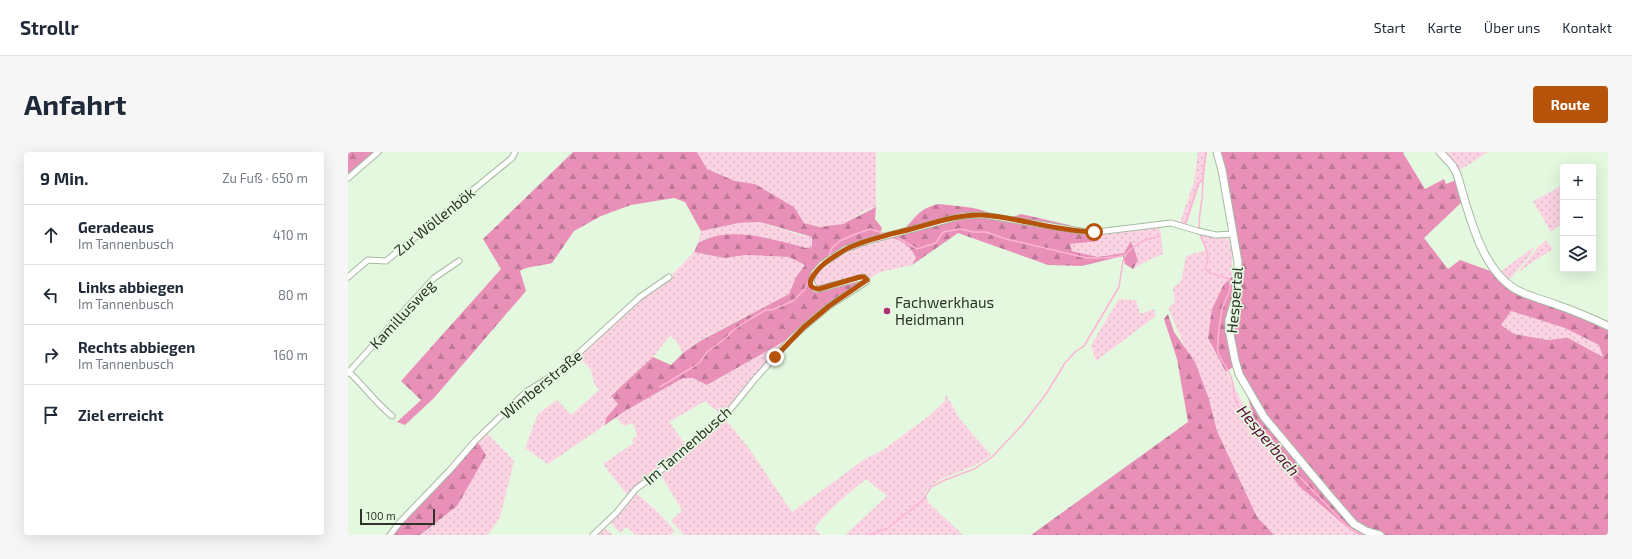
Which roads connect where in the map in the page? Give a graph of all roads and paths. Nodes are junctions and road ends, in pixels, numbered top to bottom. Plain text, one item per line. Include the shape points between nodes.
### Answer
1 (378, 152) edge
2 (515, 152) edge
3 (1217, 152) edge
4 (1440, 152) edge
5 (348, 178) edge
6 (1232, 234) junction
7 (460, 261) dead end
8 (348, 277) edge
9 (669, 277) dead end
10 (1608, 326) edge
11 (348, 372) edge
12 (392, 416) dead end
13 (390, 535) edge
14 (593, 535) edge
15 (1380, 535) edge

1 - 5 street
2 - 8 street, Zur Wöllenbök via 512,158 386,261 368,260
3 - 6 main road, Hespertal
4 - 10 main road via 1457,174 1480,243 1504,281 1516,290 1576,311
6 - 14 street, Im Tannenbusch via 1200,232 1171,223 1087,232 971,215 877,238 845,249 822,264 814,273 812,286 819,289 864,277 867,278 866,282 829,306 799,331 725,416 636,489
6 - 15 main road, Hespertal via 1238,262 1238,284 1229,329 1239,374 1264,417 1354,524
7 - 11 street, Kamillusweg via 434,278
9 - 13 street, Wimberstraße via 640,297 558,372 526,392 476,440
11 - 12 street, Kamillusweg

